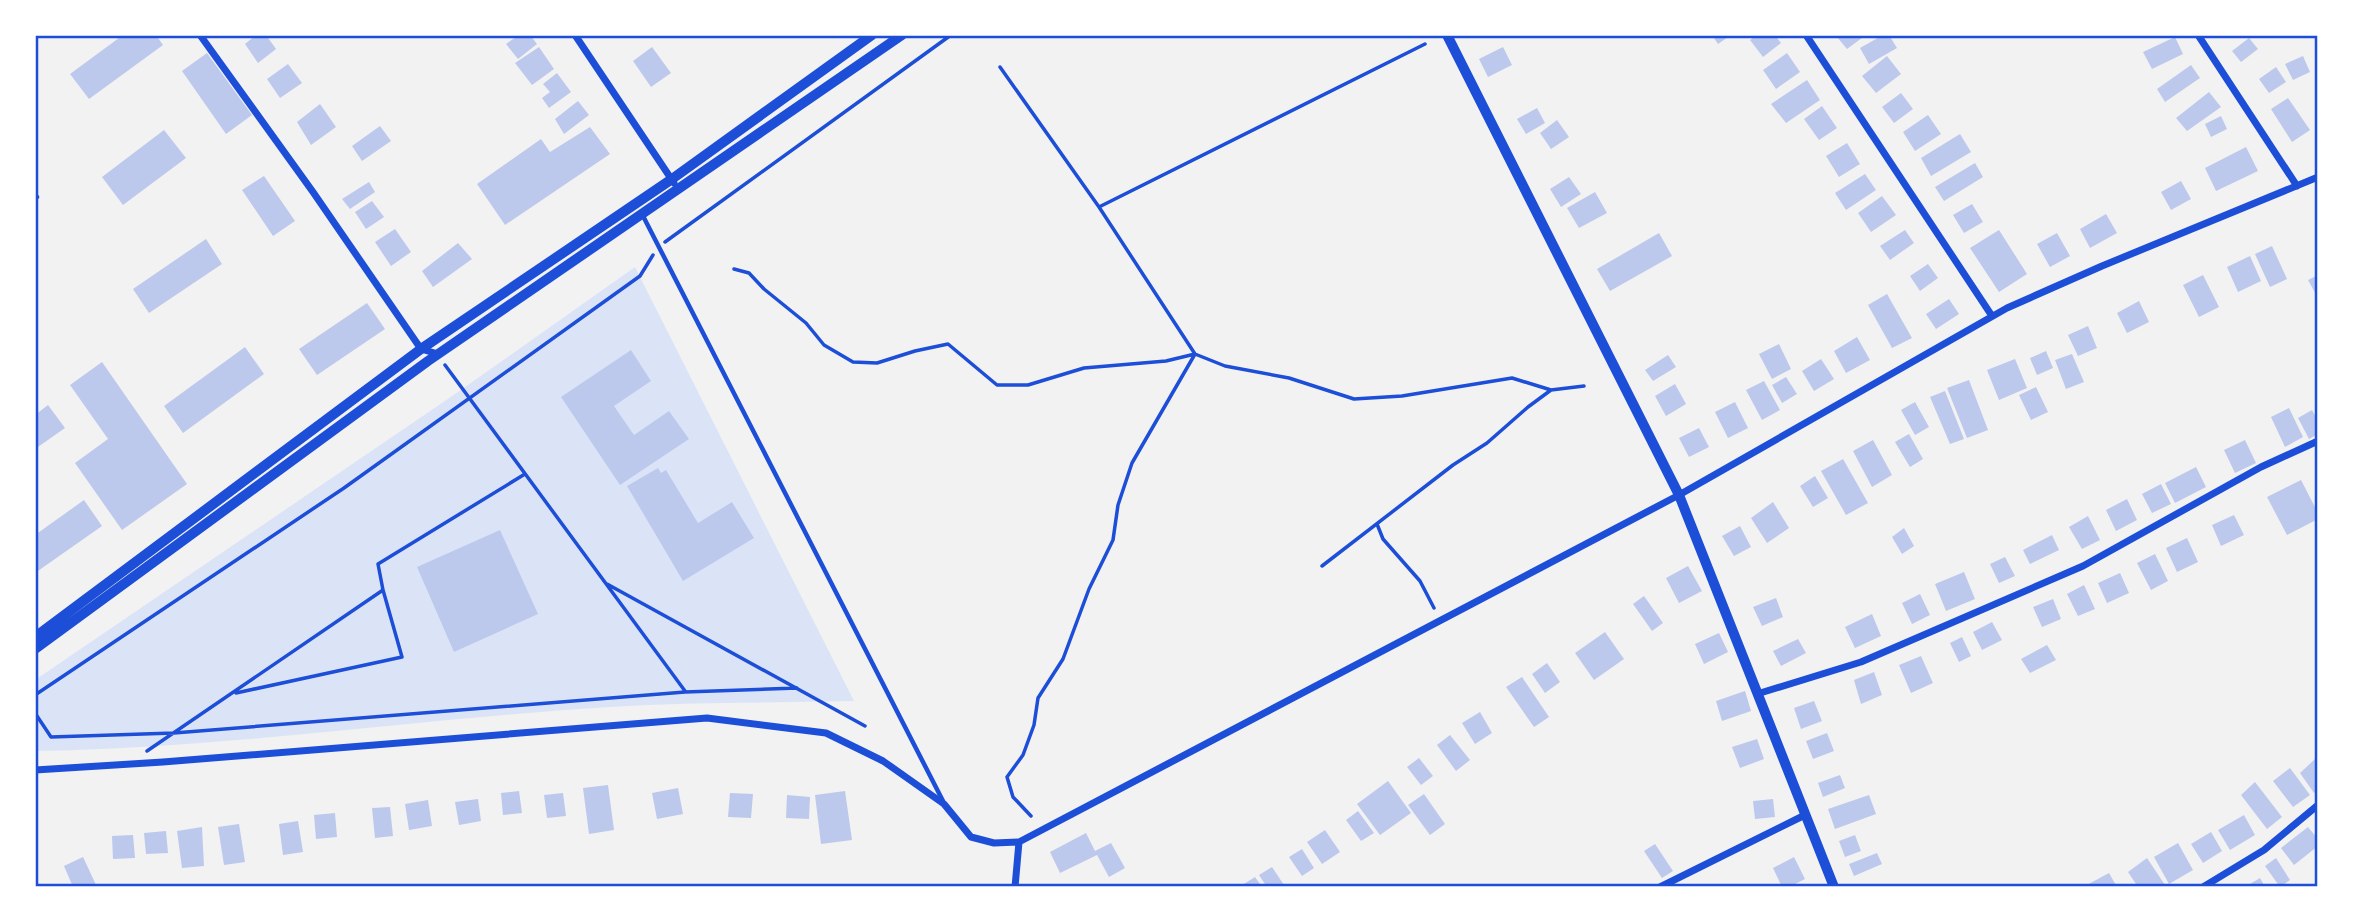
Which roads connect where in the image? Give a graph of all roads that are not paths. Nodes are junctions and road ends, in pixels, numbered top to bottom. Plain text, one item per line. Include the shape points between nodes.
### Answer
1 (200, 35) edge
2 (575, 35) edge
3 (872, 35) edge
4 (902, 35) edge
5 (1447, 35) edge
6 (1806, 35) edge
7 (2197, 35) edge
8 (2318, 177) edge
9 (675, 183) junction
10 (2297, 186) junction
11 (642, 213) junction
12 (1992, 316) junction
13 (421, 349) junction
14 (438, 354) junction
15 (2318, 441) edge
16 (1679, 495) junction
17 (35, 637) edge
18 (35, 649) edge
19 (1757, 694) junction
20 (35, 770) edge
21 (944, 804) junction
22 (2318, 805) edge
23 (1805, 815) junction
24 (1019, 842) junction
25 (1015, 887) edge
26 (1660, 887) edge
27 (1834, 887) edge
28 (2203, 887) edge

1 - 13 street
2 - 9 street
3 - 9 main road
4 - 9 main road
5 - 16 street
6 - 12 street
7 - 10 street
8 - 10 street
9 - 11 main road
9 - 13 main road
10 - 12 street via 2102,265
11 - 14 main road
11 - 21 lane
12 - 16 street
13 - 14 street
13 - 17 main road
14 - 18 main road
15 - 19 street via 2261,467 2083,566 1861,662
16 - 19 street
16 - 24 street
19 - 23 street
20 - 21 street via 707,718 826,733 883,761
21 - 24 street via 971,837 994,843
22 - 28 street via 2264,850
23 - 26 street
23 - 27 street
24 - 25 street

